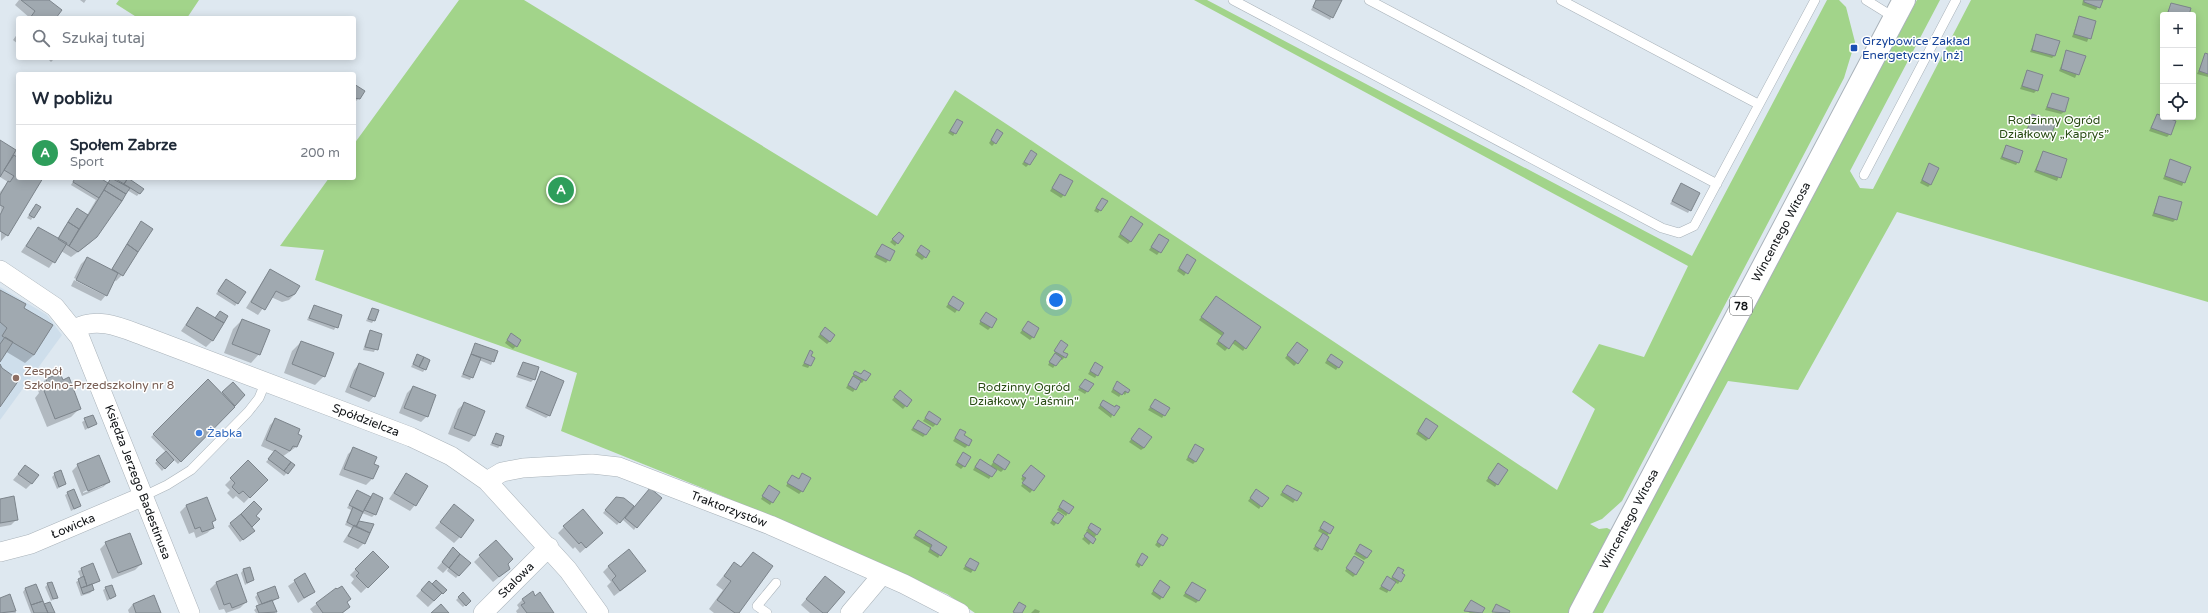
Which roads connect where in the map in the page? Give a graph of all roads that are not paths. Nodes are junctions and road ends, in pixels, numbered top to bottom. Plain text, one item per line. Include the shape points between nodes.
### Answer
1 (1233, 0) edge
2 (1369, 0) edge
3 (1561, 0) edge
4 (1815, 0) edge
5 (1866, 0) edge
6 (1956, 0) edge
7 (1899, 9) edge
8 (1758, 104) junction
9 (1864, 175) dead end
10 (1717, 184) junction
11 (0, 270) edge
12 (75, 329) junction
13 (266, 381) junction
14 (487, 481) junction
15 (144, 496) junction
16 (549, 547) junction
17 (0, 552) edge
18 (882, 575) junction
19 (776, 583) dead end
20 (190, 613) edge
21 (483, 613) edge
22 (599, 613) edge
23 (767, 613) edge
24 (850, 613) edge
25 (960, 613) edge
26 (1580, 613) edge

1 - 10 lane via 1662,228 1679,234 1694,226
2 - 10 lane
3 - 8 lane
4 - 8 lane
5 - 7 lane
6 - 9 lane
7 - 26 main road, Wincentego Witosa / 78
8 - 10 lane
11 - 12 street, Księdza Jerzego Badestinusa via 51,304
12 - 13 street, Spółdzielcza via 94,322 113,326
12 - 15 street, Księdza Jerzego Badestinusa via 89,356
13 - 14 street, Spółdzielcza via 431,446 451,456
13 - 15 lane via 259,398 248,412 191,470
14 - 16 street, Spółdzielcza
14 - 18 street, Traktorzystów via 502,472 523,468 592,464 619,467 770,525
15 - 17 street, Łowicka via 31,544
15 - 20 street, Księdza Jerzego Badestinusa
16 - 21 street, Stalowa
16 - 22 street, Spółdzielcza
18 - 24 street
18 - 25 street, Traktorzystów
19 - 23 lane via 758,606

